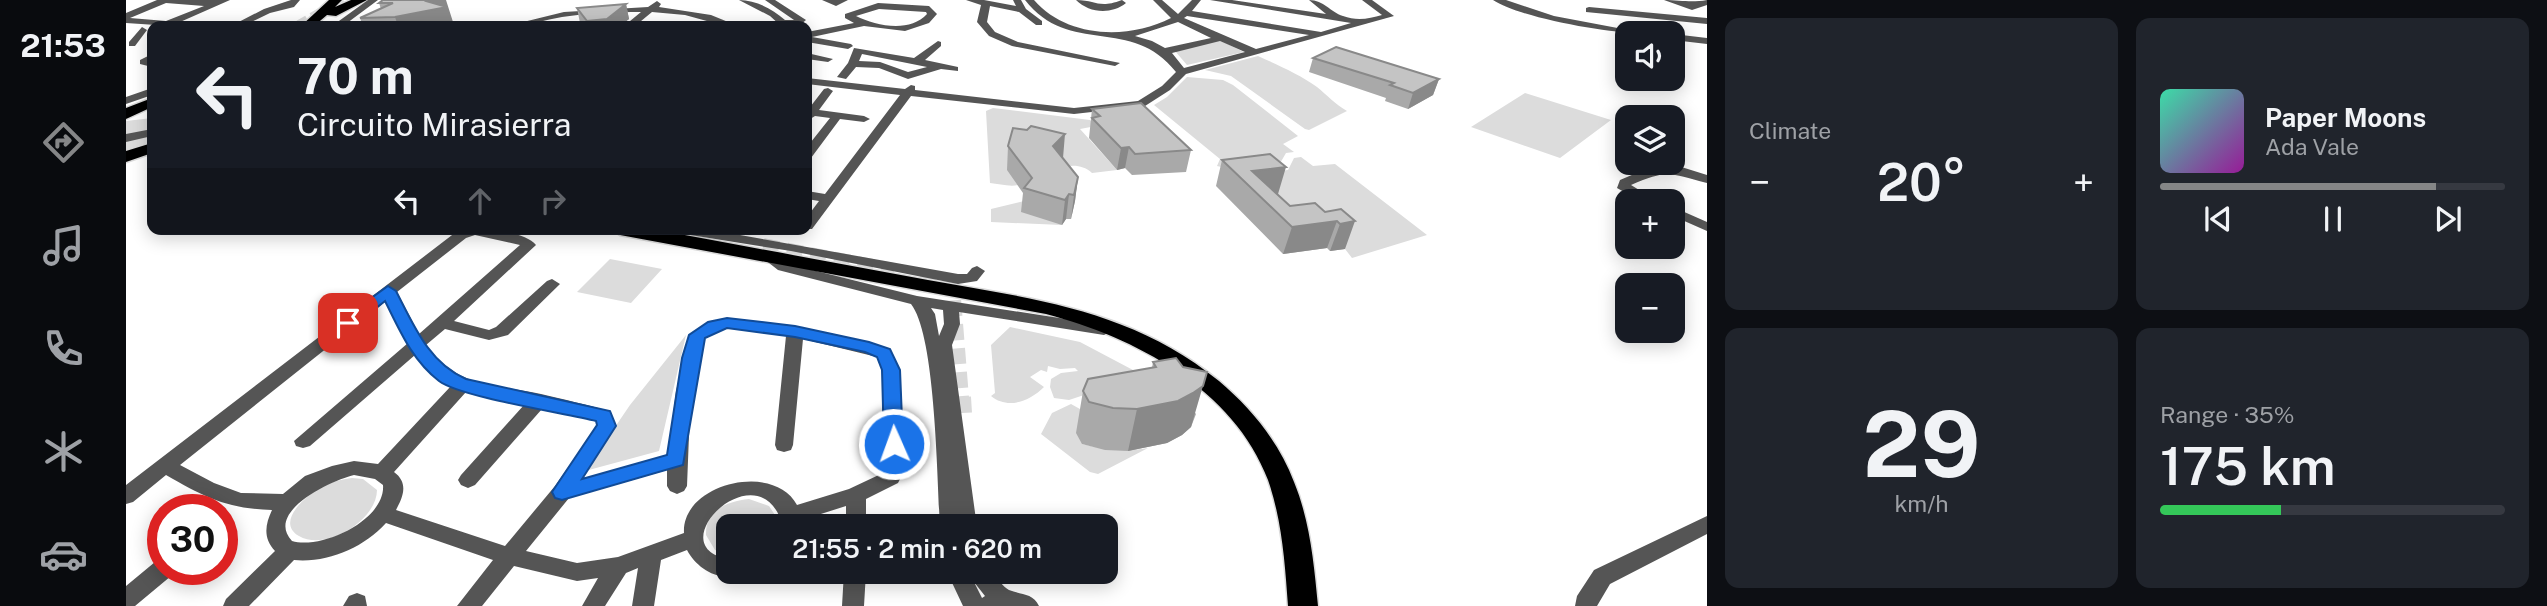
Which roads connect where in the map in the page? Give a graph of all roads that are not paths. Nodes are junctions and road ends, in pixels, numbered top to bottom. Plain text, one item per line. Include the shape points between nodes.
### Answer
1 (166, 0) edge
2 (280, 0) edge
3 (296, 0) edge
4 (336, 0) edge
5 (344, 0) edge
6 (361, 0) edge
7 (374, 0) edge
8 (743, 0) edge
9 (769, 0) edge
10 (826, 0) edge
11 (844, 0) edge
12 (970, 0) edge
13 (1029, 0) edge
14 (1080, 0) edge
15 (1157, 0) edge
16 (1197, 0) edge
17 (1214, 0) edge
18 (1265, 0) edge
19 (1313, 0) edge
20 (1366, 0) edge
21 (1498, 0) edge
22 (1527, 0) edge
23 (1592, 0) edge
24 (1610, 0) edge
25 (1668, 0) edge
26 (1233, 1) edge
27 (665, 2) edge
28 (1707, 2) edge
29 (1122, 3) dead end
30 (986, 4) junction
31 (1019, 5) edge
32 (221, 6) edge
33 (1276, 8) junction
34 (126, 9) edge
35 (141, 10) junction
36 (1589, 10) junction
37 (1540, 12) junction
38 (332, 13) junction
39 (231, 14) dead end
40 (262, 14) junction
41 (1184, 16) junction
42 (126, 18) edge
43 (1337, 18) junction
44 (1552, 18) junction
45 (1679, 19) junction
46 (177, 21) edge
47 (247, 21) edge
48 (308, 21) edge
49 (323, 21) edge
50 (344, 21) edge
51 (532, 21) edge
52 (636, 21) edge
53 (647, 21) edge
54 (725, 21) edge
55 (781, 21) edge
56 (800, 21) edge
57 (1707, 21) edge
58 (147, 22) edge
59 (866, 23) junction
60 (1368, 23) junction
61 (1601, 28) junction
62 (147, 29) edge
63 (1203, 30) junction
64 (1615, 30) edge
65 (126, 31) edge
66 (1323, 34) junction
67 (812, 36) edge
68 (1118, 36) junction
69 (812, 38) edge
70 (1685, 38) edge
71 (1226, 39) junction
72 (1707, 41) edge
73 (132, 44) dead end
74 (938, 44) dead end
75 (848, 46) dead end
76 (1277, 46) junction
77 (1163, 49) junction
78 (1254, 52) junction
79 (812, 57) edge
80 (828, 59) dead end
81 (916, 62) junction
82 (1115, 62) dead end
83 (853, 64) junction
84 (940, 66) junction
85 (954, 69) dead end
86 (1182, 72) junction
87 (812, 73) edge
88 (842, 77) junction
89 (812, 81) edge
90 (909, 89) junction
91 (828, 91) dead end
92 (147, 97) edge
93 (147, 99) edge
94 (126, 102) edge
95 (1025, 102) junction
96 (812, 111) edge
97 (147, 112) edge
98 (126, 114) edge
99 (812, 115) edge
100 (837, 116) junction
101 (864, 119) dead end
102 (147, 133) edge
103 (812, 133) edge
104 (822, 135) junction
105 (126, 137) edge
106 (812, 148) edge
107 (147, 150) edge
108 (147, 156) edge
109 (126, 158) edge
110 (1707, 179) edge
111 (1626, 189) edge
112 (812, 196) edge
113 (827, 198) junction
114 (1685, 217) edge
115 (812, 218) edge
116 (1707, 227) edge
117 (461, 235) edge
118 (494, 235) edge
119 (660, 235) edge
120 (716, 235) edge
121 (799, 235) edge
122 (741, 239) junction
123 (791, 247) junction
124 (765, 251) junction
125 (977, 271) dead end
126 (552, 284) dead end
127 (388, 291) junction
128 (918, 301) junction
129 (951, 306) junction
130 (442, 323) junction
131 (795, 332) junction
132 (1142, 338) junction
133 (415, 346) junction
134 (462, 385) junction
135 (539, 400) junction
136 (962, 413) tunnel mouth
137 (303, 441) dead end
138 (784, 445) dead end
139 (676, 460) junction
140 (960, 463) junction
141 (164, 465) junction
142 (383, 472) junction
143 (468, 480) dead end
144 (677, 486) dead end
145 (562, 492) junction
146 (856, 495) junction
147 (126, 496) edge
148 (287, 502) junction
149 (384, 514) junction
150 (791, 514) edge
151 (810, 514) edge
152 (856, 514) edge
153 (949, 514) edge
154 (966, 514) edge
155 (1707, 524) edge
156 (693, 539) junction
157 (290, 550) junction
158 (651, 555) junction
159 (509, 556) junction
160 (716, 564) edge
161 (618, 566) junction
162 (147, 582) edge
163 (854, 584) edge
164 (964, 584) edge
165 (985, 584) edge
166 (126, 600) edge
167 (995, 603) edge
168 (234, 606) edge
169 (468, 606) edge
170 (593, 606) edge
171 (643, 606) edge
172 (853, 606) edge
173 (974, 606) edge
174 (1028, 606) edge
175 (1303, 606) edge
176 (1586, 606) edge

1 - 32 street
1 - 35 street
2 - 40 street via 262,9
3 - 40 street
4 - 48 highway
5 - 38 highway
6 - 38 highway
7 - 50 street
8 - 55 street
9 - 56 street
10 - 11 street
12 - 30 street
13 - 68 street via 1042,16 1060,25
14 - 29 street via 1103,8
15 - 41 street via 1163,8
16 - 41 street
17 - 26 street
18 - 33 street
19 - 43 street
20 - 60 street via 1389,16
21 - 22 street
21 - 37 street
21 - 44 street via 1525,15
22 - 37 street
23 - 36 street
24 - 45 street
25 - 28 street via 1692,7
26 - 33 street
27 - 51 street via 572,11
27 - 52 street
27 - 53 street
27 - 54 street via 708,11
30 - 31 street
30 - 82 street via 982,22 998,38
31 - 68 street via 1036,21 1054,28
32 - 46 street
33 - 43 street
34 - 35 street
35 - 42 street
36 - 45 street
36 - 61 street
37 - 44 street
38 - 49 highway
39 - 40 street
40 - 47 street
41 - 63 street
41 - 66 street
41 - 68 street via 1157,29
42 - 58 street
43 - 60 street
44 - 61 street
45 - 57 street
59 - 59 street via 900,29 932,14 920,7 878,6 848,16
59 - 67 street
60 - 66 street
61 - 64 street
62 - 65 street
62 - 73 street
63 - 71 street
63 - 77 street
66 - 76 street
68 - 77 street
68 - 95 street via 1164,56 1169,66 1165,75 1149,89 1109,103
69 - 75 street
70 - 72 street
71 - 76 street
71 - 77 street
71 - 78 street
74 - 81 street
76 - 78 street
77 - 86 street
78 - 86 street
79 - 80 street
81 - 83 street via 858,50
81 - 84 street
83 - 84 street via 880,65 908,76
83 - 88 street
84 - 85 street
86 - 95 street via 1156,95 1128,108 1074,111
87 - 88 street
88 - 90 street
89 - 90 street
90 - 95 street
90 - 113 street
91 - 96 street
92 - 94 highway
93 - 98 highway
97 - 98 highway
99 - 100 street
100 - 101 street
100 - 104 street
102 - 105 street
103 - 104 street
104 - 106 street
107 - 109 highway
108 - 109 highway
110 - 111 street via 1675,169 1657,169 1625,183
112 - 113 street
113 - 115 street
114 - 116 street
117 - 127 street
118 - 130 street via 529,246
119 - 124 highway
120 - 122 street
121 - 123 street
122 - 123 street
122 - 124 street
123 - 125 street via 958,279 972,278
124 - 128 street via 783,267
124 - 132 highway via 1084,317
126 - 130 street via 502,331 489,335
127 - 133 street
127 - 141 street
128 - 129 street
128 - 153 street via 927,314 939,379
129 - 132 street
129 - 140 street via 952,324 944,345
130 - 133 street
131 - 138 street
131 - 139 street via 727,323 697,335
131 - 146 street via 869,347 884,353 891,370 895,468 891,478
132 - 175 highway via 1206,382 1231,405 1264,450 1281,479 1294,522
133 - 134 street via 446,377
133 - 137 street
134 - 135 street
134 - 142 street
135 - 143 street
135 - 145 street via 603,416 607,426
136 - 140 street via 965,447
139 - 144 street
139 - 145 street
140 - 154 street
141 - 147 street
141 - 148 street via 207,489 241,500
142 - 148 street via 336,471
142 - 149 street via 394,489
145 - 159 street
146 - 151 street
146 - 152 street
148 - 157 street via 274,531 278,542
149 - 157 street via 373,527 340,546 304,553
149 - 159 street
150 - 156 street via 787,503 776,494 753,488 732,491 701,511
155 - 176 street via 1602,577
156 - 158 street
156 - 160 street via 706,561
157 - 168 street
158 - 161 street
158 - 171 street
159 - 161 street via 577,572
159 - 169 street
161 - 170 street
162 - 166 street
163 - 172 street
164 - 173 street
165 - 167 street
167 - 174 street via 1012,599

